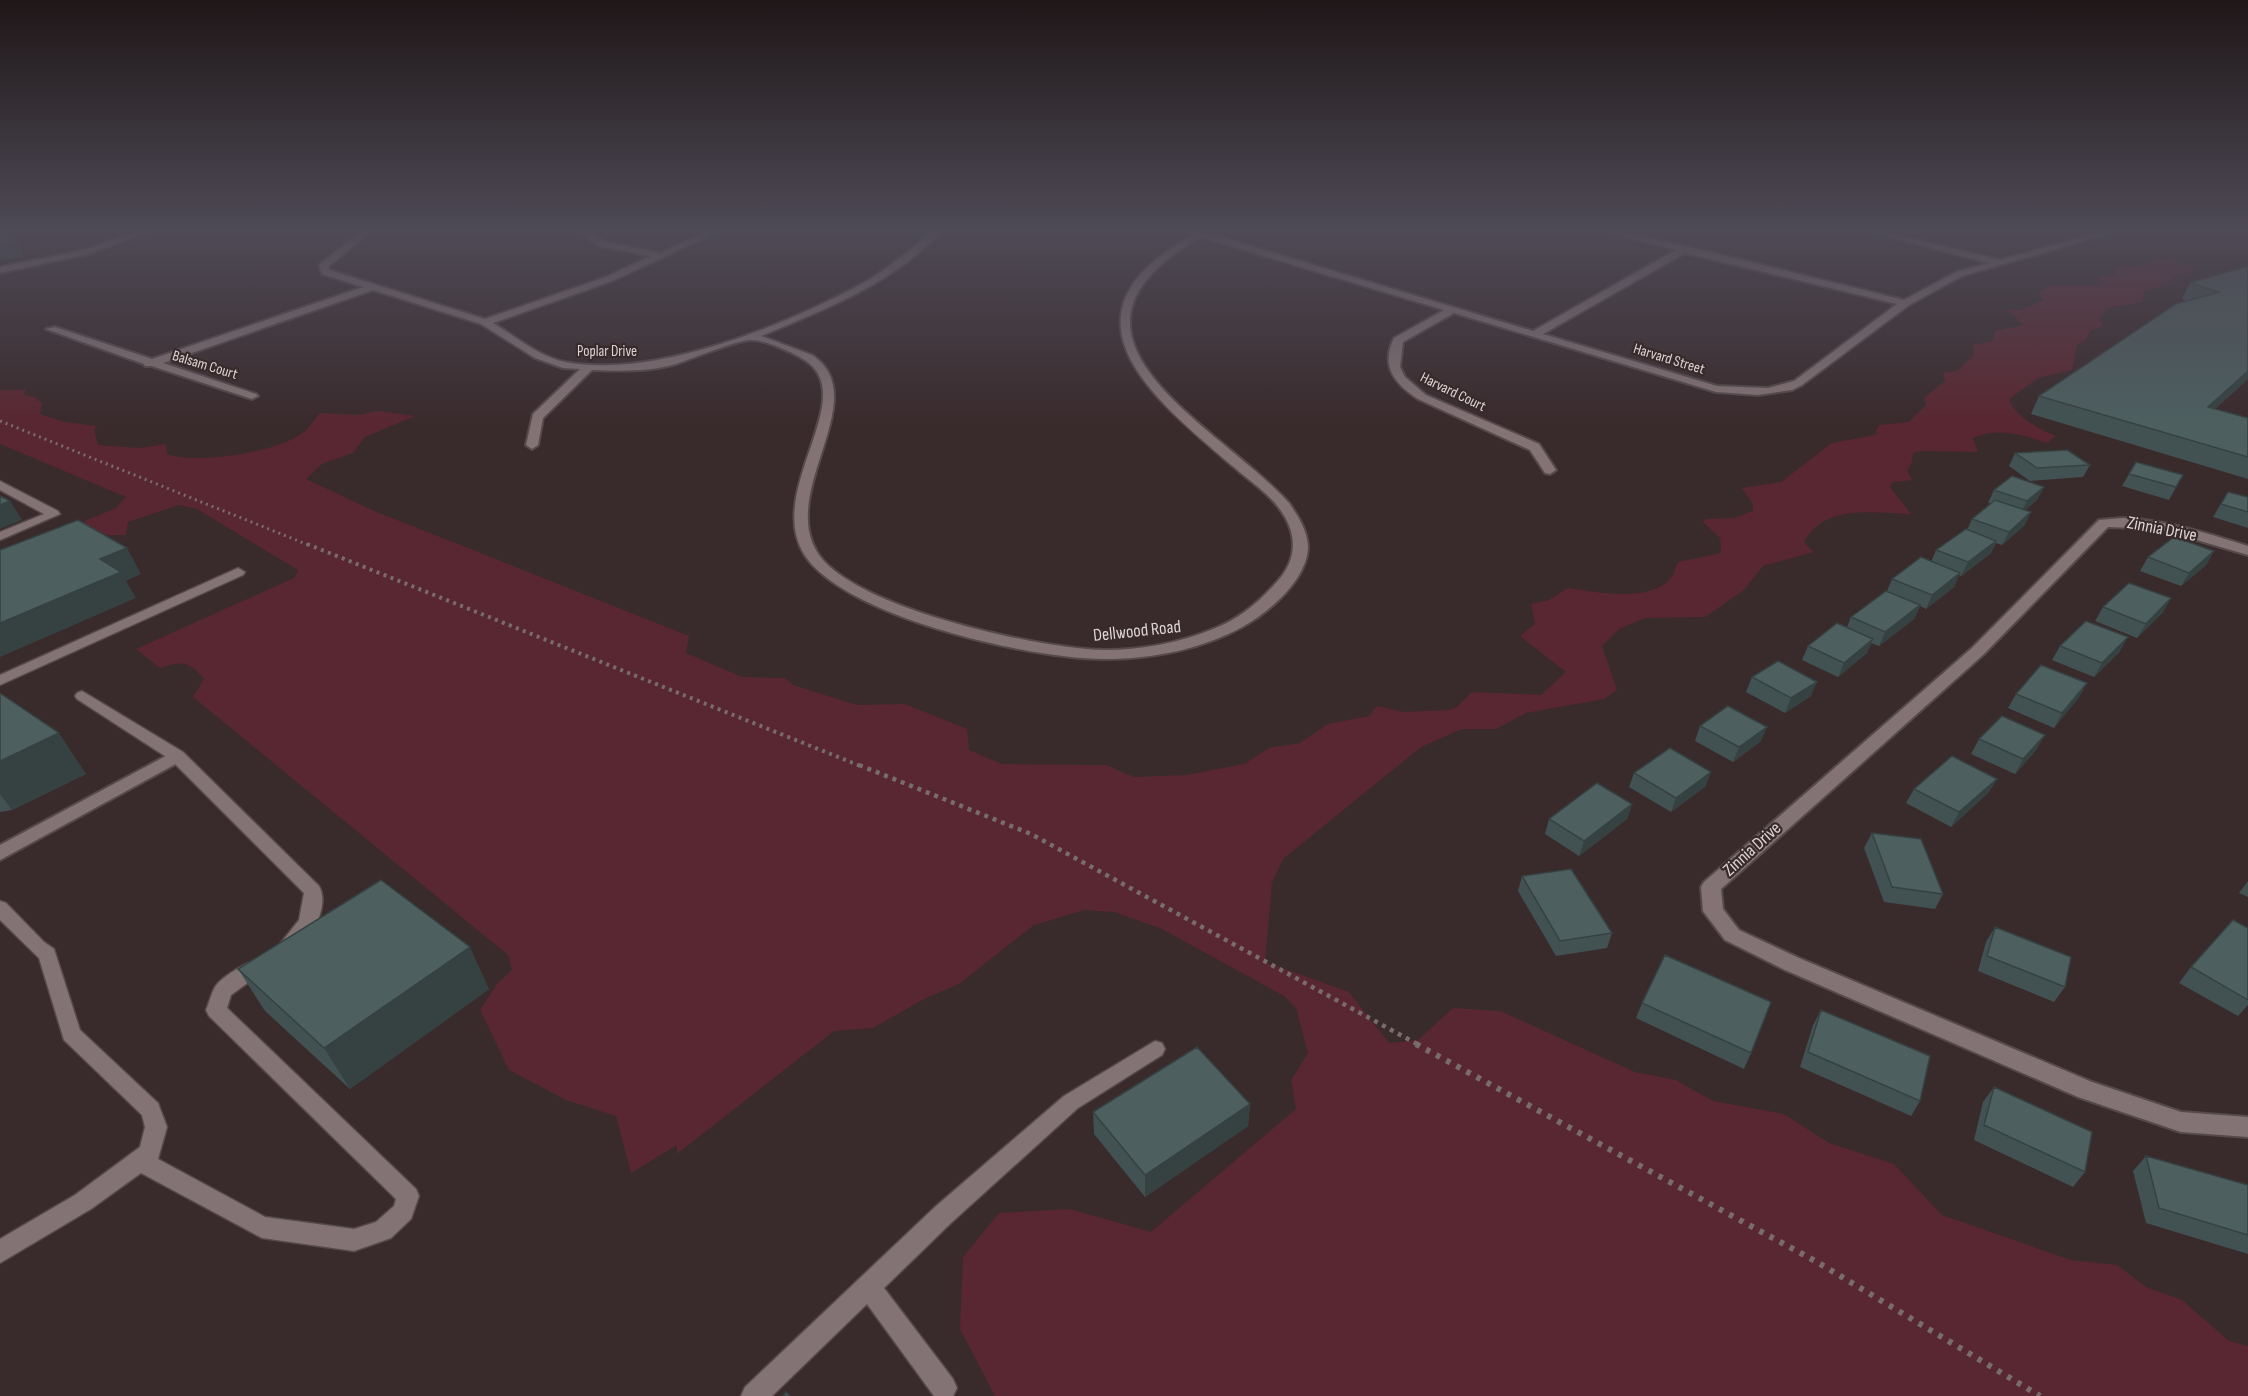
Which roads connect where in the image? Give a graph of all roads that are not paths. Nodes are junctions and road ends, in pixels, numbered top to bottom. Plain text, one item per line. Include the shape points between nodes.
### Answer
1 (349, 295) edge
2 (394, 295) edge
3 (562, 295) edge
4 (846, 295) edge
5 (1131, 295) edge
6 (1407, 295) edge
7 (1604, 295) edge
8 (1873, 295) edge
9 (1920, 295) edge
10 (1905, 303) junction
11 (1454, 309) junction
12 (485, 322) junction
13 (51, 329) dead end
14 (1535, 334) junction
15 (751, 336) junction
16 (149, 364) junction
17 (588, 368) junction
18 (252, 396) dead end
19 (532, 445) dead end
20 (1550, 470) dead end
21 (0, 485) edge
22 (0, 536) edge
23 (2248, 551) edge
24 (238, 572) dead end
25 (0, 681) edge
26 (82, 696) dead end
27 (177, 756) junction
28 (0, 853) edge
29 (0, 908) edge
30 (1155, 1049) dead end
31 (2248, 1127) edge
32 (140, 1161) junction
33 (0, 1252) edge
34 (868, 1286) junction
35 (944, 1388) dead end
36 (754, 1396) edge

1 - 16 street, Balsam Court
2 - 12 street, Poplar Drive
3 - 12 street
4 - 15 street, Poplar Drive
5 - 15 street, Dellwood Road via 1125,309 1126,332 1136,364 1179,412 1283,502 1300,539 1295,573 1249,618 1197,643 1087,654 1000,640 880,603 823,569 801,536 800,500 831,403 828,382 812,359
6 - 11 street, Harvard Street
7 - 14 street
8 - 10 street
9 - 10 street, Harvard Street
10 - 14 street, Harvard Street via 1798,383 1786,390 1768,392 1716,389
11 - 14 street, Harvard Street
11 - 20 street, Harvard Court via 1398,340 1392,356 1393,368 1405,385 1422,397 1535,447
12 - 17 street, Poplar Drive via 539,356 563,365
13 - 16 street, Balsam Court
15 - 17 street, Poplar Drive via 670,362
16 - 18 street, Balsam Court
17 - 19 street via 537,417
21 - 22 lane via 54,514
23 - 31 street, Zinnia Drive via 2168,527 2130,520 2104,522 1978,651 1711,887 1713,911 1732,935 1792,964 2086,1090 2181,1122
24 - 25 lane
26 - 27 lane
27 - 28 street
27 - 32 lane via 313,891 314,906 299,937 223,990 216,1010 408,1196 403,1212 383,1230 354,1240 262,1227
29 - 32 lane via 47,954 71,1034 151,1110 156,1127 150,1153
30 - 34 lane via 1071,1102
32 - 33 lane via 83,1202
34 - 35 lane
34 - 36 lane

